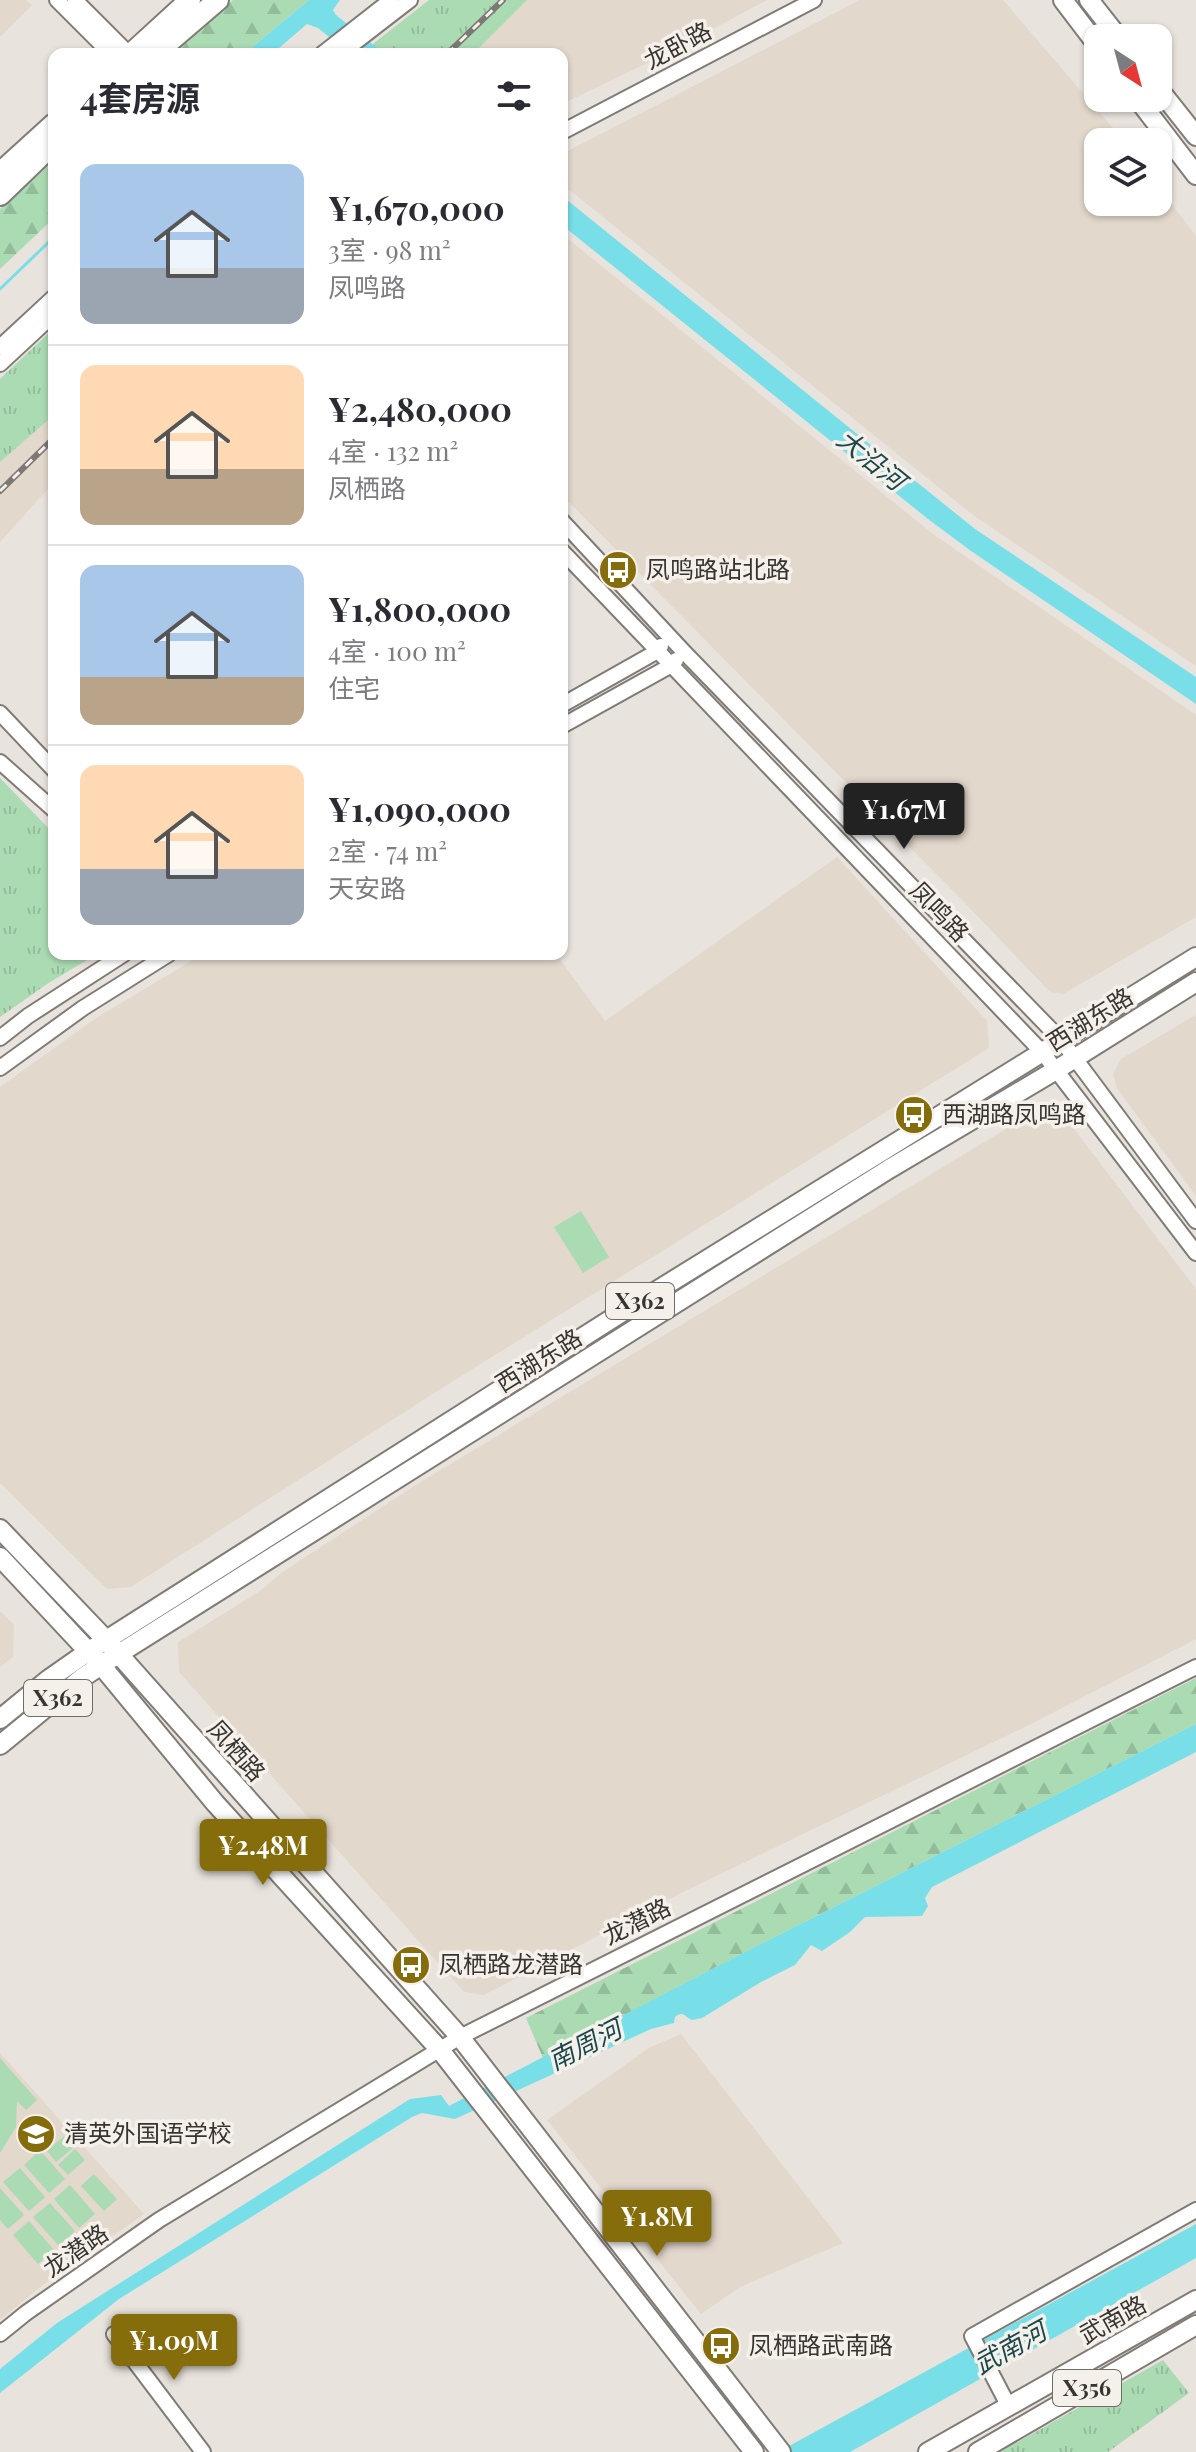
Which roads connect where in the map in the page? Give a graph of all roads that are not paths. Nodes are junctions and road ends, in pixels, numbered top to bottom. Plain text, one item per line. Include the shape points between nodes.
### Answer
1 (57, 0) edge
2 (75, 0) edge
3 (190, 0) edge
4 (218, 0) edge
5 (391, 0) edge
6 (410, 0) edge
7 (814, 0) edge
8 (1063, 0) edge
9 (1089, 0) edge
10 (1108, 24) edge
11 (1084, 28) edge
12 (364, 30) junction
13 (105, 48) edge
14 (124, 48) edge
15 (137, 48) edge
16 (162, 48) edge
17 (338, 48) edge
18 (1172, 106) edge
19 (1148, 112) edge
20 (48, 129) edge
21 (568, 129) edge
22 (1196, 136) edge
23 (48, 149) edge
24 (0, 173) edge
25 (1196, 175) edge
26 (0, 195) edge
27 (48, 303) edge
28 (48, 320) edge
29 (0, 347) edge
30 (0, 364) edge
31 (568, 527) edge
32 (568, 557) edge
33 (670, 637) junction
34 (656, 652) junction
35 (684, 652) junction
36 (670, 666) junction
37 (568, 702) edge
38 (0, 713) edge
39 (568, 723) edge
40 (0, 762) edge
41 (48, 764) edge
42 (48, 805) edge
43 (1196, 957) edge
44 (115, 960) edge
45 (159, 960) edge
46 (1196, 982) edge
47 (0, 1038) edge
48 (1062, 1041) junction
49 (1043, 1053) junction
50 (1076, 1057) junction
51 (0, 1068) edge
52 (1056, 1070) junction
53 (1196, 1221) edge
54 (1196, 1253) edge
55 (0, 1529) edge
56 (0, 1557) edge
57 (113, 1648) junction
58 (95, 1658) junction
59 (1196, 1667) edge
60 (0, 1719) edge
61 (0, 1745) edge
62 (460, 2037) junction
63 (440, 2050) junction
64 (1196, 2210) edge
65 (1196, 2300) edge
66 (1196, 2325) edge
67 (0, 2334) edge
68 (114, 2334) dead end
69 (1008, 2405) junction
70 (777, 2446) edge
71 (203, 2452) edge
72 (754, 2452) edge
73 (928, 2452) edge
74 (978, 2452) edge

1 - 13 street
2 - 14 street
3 - 15 highway
4 - 16 highway
5 - 12 street
6 - 12 street
7 - 21 street, 龙卧路
8 - 11 main road
9 - 10 main road
12 - 17 street
18 - 22 main road
19 - 25 main road
20 - 24 highway
23 - 26 highway
27 - 29 street
28 - 30 street
31 - 33 street, 凤鸣路
32 - 34 street, 凤鸣路
33 - 34 street
33 - 35 street, 凤鸣路
34 - 36 street, 凤鸣路
34 - 37 street
35 - 36 street
35 - 48 street, 凤鸣路
36 - 39 street
36 - 49 street, 凤鸣路
38 - 41 street
40 - 42 street
43 - 48 main road, 西湖东路 / X362
44 - 47 street
45 - 51 street
46 - 50 main road, 西湖东路 / X362
48 - 49 main road, 西湖东路 / X362
48 - 50 street, 凤鸣路
49 - 52 street, 凤鸣路
49 - 57 main road, 西湖东路 / X362 via 624,1311
50 - 52 main road, 西湖东路 / X362
50 - 53 street, 凤鸣路
52 - 54 street, 凤鸣路
52 - 57 main road, 西湖东路 / X362
55 - 57 main road, 凤栖路
56 - 58 main road, 凤栖路
57 - 58 main road, 西湖东路 / X362
57 - 62 main road, 凤栖路
58 - 60 main road, 西湖东路 / X362 via 49,1679
58 - 61 main road, 西湖东路 / X362
58 - 63 main road, 凤栖路 via 215,1803
59 - 62 street, 龙潜路
62 - 63 street, 龙潜路
62 - 70 main road, 凤栖路
63 - 67 street, 龙潜路 via 159,2220
63 - 72 main road, 凤栖路
64 - 69 street via 972,2336
65 - 69 main road, 武南路 / X356
66 - 74 main road, 武南路 / X356
68 - 71 street
69 - 73 main road, 武南路 / X356

